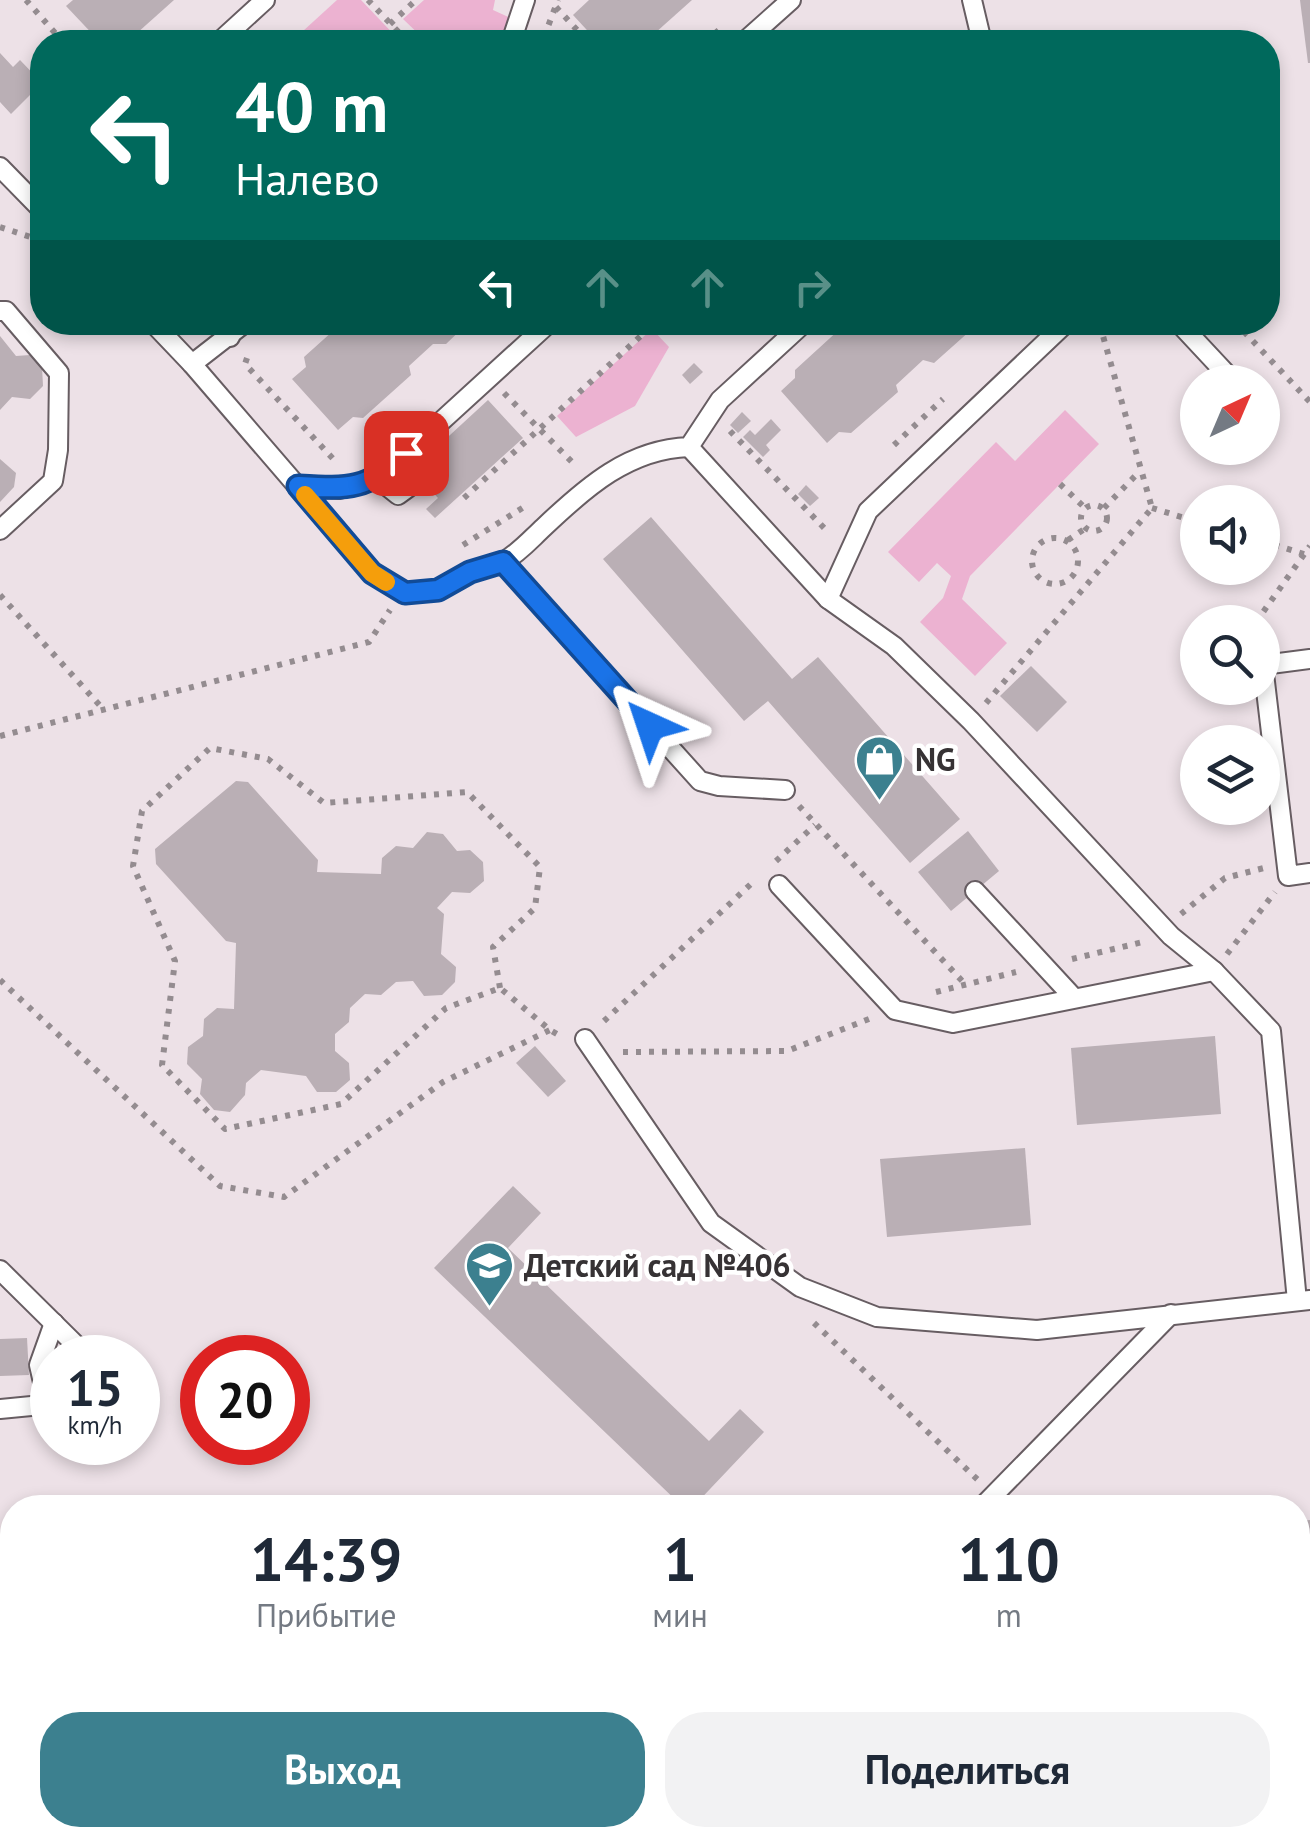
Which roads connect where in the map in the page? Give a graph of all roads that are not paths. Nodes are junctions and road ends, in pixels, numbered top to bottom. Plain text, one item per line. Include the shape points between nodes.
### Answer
1 (265, 0) edge
2 (526, 0) edge
3 (791, 0) edge
4 (972, 0) edge
5 (231, 30) edge
6 (516, 30) edge
7 (757, 30) edge
8 (979, 30) edge
9 (0, 167) edge
10 (30, 196) edge
11 (0, 312) edge
12 (164, 335) edge
13 (536, 335) edge
14 (791, 335) edge
15 (1053, 335) edge
16 (1190, 335) edge
17 (230, 337) edge
18 (192, 364) junction
19 (1218, 365) edge
20 (689, 447) junction
21 (378, 478) junction
22 (420, 479) dead end
23 (298, 486) junction
24 (0, 530) edge
25 (503, 562) junction
26 (828, 598) junction
27 (1310, 659) edge
28 (785, 790) road end
29 (1310, 873) edge
30 (779, 885) dead end
31 (975, 891) dead end
32 (1214, 971) junction
33 (1074, 998) junction
34 (585, 1040) road end
35 (0, 1270) edge
36 (1304, 1301) edge
37 (1170, 1314) junction
38 (54, 1323) junction
39 (50, 1335) edge
40 (66, 1335) edge
41 (30, 1406) edge
42 (0, 1409) edge
43 (993, 1495) edge

1 - 5 lane
2 - 6 lane
3 - 7 lane
4 - 8 lane
9 - 10 lane
11 - 24 lane via 6,311 59,373 53,480
12 - 18 lane
13 - 21 lane
14 - 20 lane via 720,400
15 - 26 lane via 868,512
16 - 19 lane
17 - 18 lane
18 - 23 lane
20 - 25 lane via 632,458 592,482
20 - 26 lane
21 - 22 lane via 398,495
21 - 23 lane via 339,488
23 - 25 lane via 372,573 405,593 438,590
25 - 28 lane via 700,780
26 - 32 lane via 894,646 1163,928
27 - 29 lane via 1264,665 1287,869
30 - 33 lane via 895,1010 953,1022
31 - 33 lane
32 - 33 lane
32 - 36 lane via 1270,1030
34 - 37 lane via 711,1223 800,1287 877,1317 1037,1330
35 - 38 lane
36 - 37 lane
37 - 43 lane
38 - 39 lane
38 - 40 lane
41 - 42 lane

